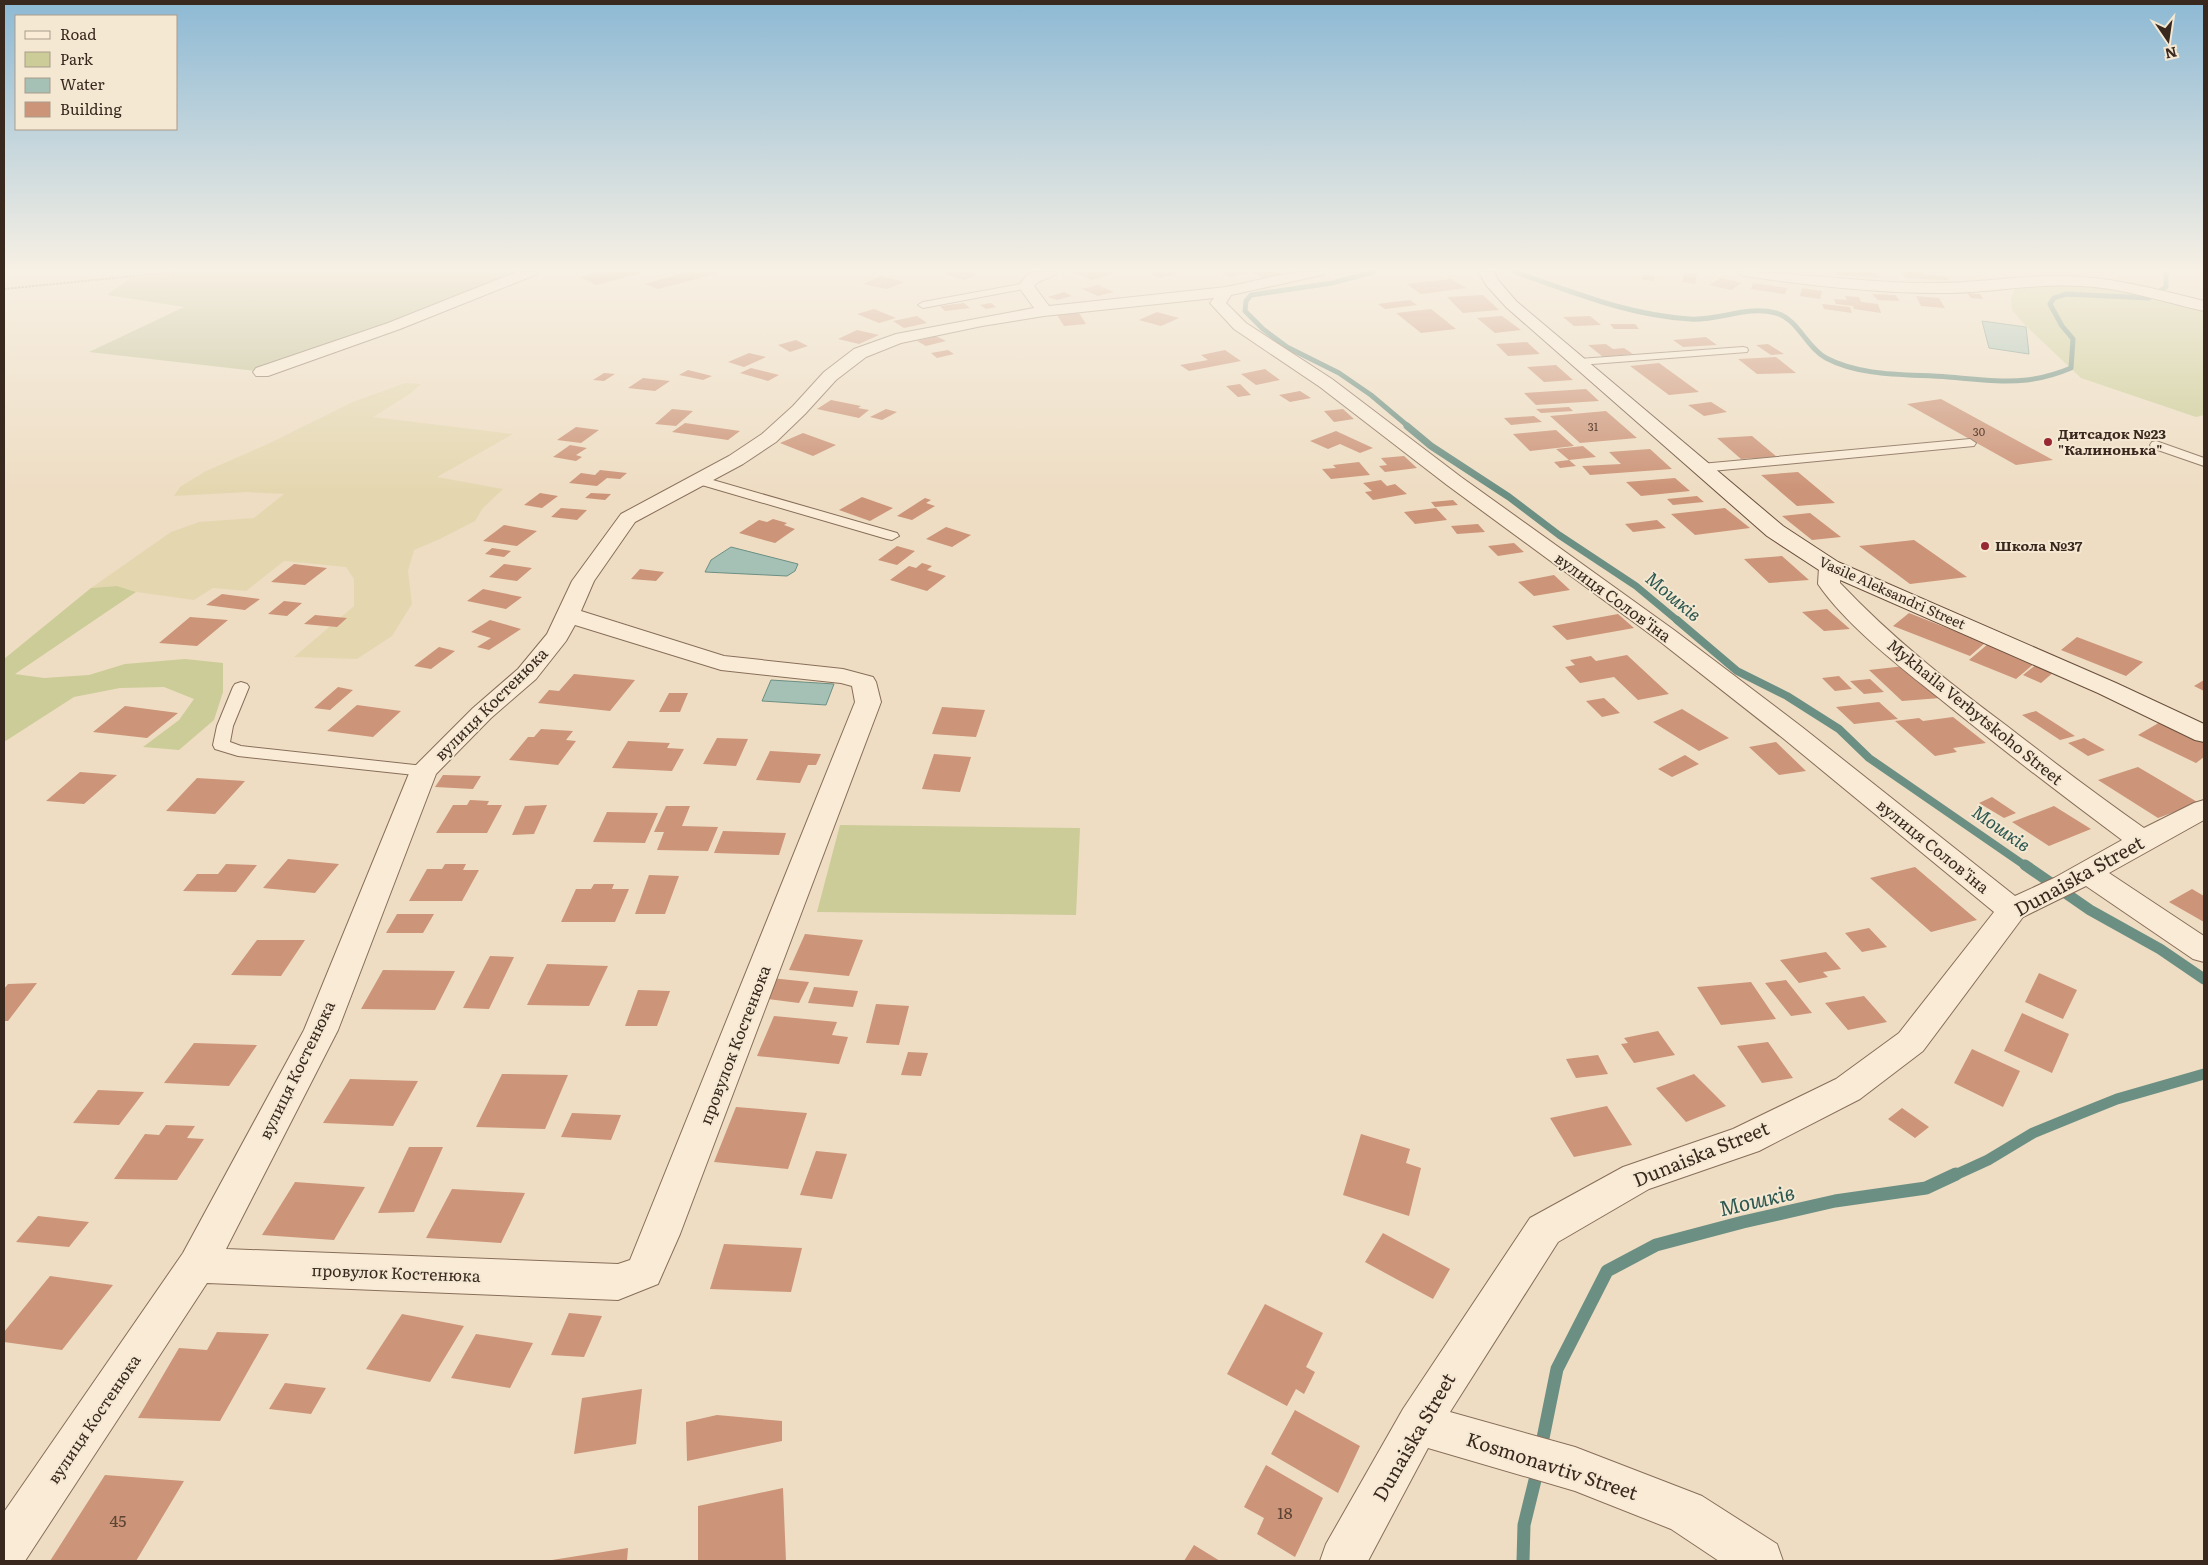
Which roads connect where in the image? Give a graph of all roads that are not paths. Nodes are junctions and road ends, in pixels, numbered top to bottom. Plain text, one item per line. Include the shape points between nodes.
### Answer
1 (339, 345) edge
2 (880, 345) edge
3 (1269, 345) edge
4 (1559, 345) edge
5 (1743, 350) dead end
6 (1579, 362) junction
7 (262, 372) dead end
8 (1970, 443) dead end
9 (2156, 445) dead end
10 (2204, 462) edge
11 (1701, 468) junction
12 (699, 480) junction
13 (892, 536) dead end
14 (1830, 567) junction
15 (568, 615) junction
16 (241, 687) dead end
17 (2204, 734) edge
18 (424, 771) junction
19 (2204, 809) edge
20 (2142, 841) junction
21 (2051, 891) junction
22 (2204, 951) edge
23 (197, 1265) junction
24 (1418, 1424) junction
25 (4, 1552) edge
26 (1344, 1561) edge
27 (1760, 1561) edge

1 - 7 street
2 - 12 street, вулиця Костенюка via 860,353 830,376 769,438
3 - 21 street, вулиця Солов'їна via 1326,382 1454,482 1666,635 1793,733
4 - 6 street, Vasile Aleksandri Street
5 - 6 lane
6 - 11 street, Vasile Aleksandri Street
8 - 11 lane
9 - 10 lane
11 - 14 street, Vasile Aleksandri Street via 1775,531
12 - 13 lane
12 - 15 street, вулиця Костенюка via 628,518 583,581
14 - 17 street, Vasile Aleksandri Street
14 - 20 street, Mykhaila Verbytskoho Street via 1829,584 1887,641 1943,690
15 - 18 street, вулиця Костенюка via 558,636 527,674
15 - 23 street, провулок Костенюка via 721,663 843,676 864,682 868,702 644,1272 618,1282
16 - 18 lane via 221,745 238,751
18 - 23 street, вулиця Костенюка via 321,1030
19 - 20 street, Dunaiska Street
20 - 21 street, Dunaiska Street
21 - 22 street
21 - 24 street, Dunaiska Street via 1911,1042 1848,1089 1746,1140 1636,1178 1544,1230
23 - 25 street, вулиця Костенюка
24 - 26 street, Dunaiska Street
24 - 27 street, Kosmonavtiv Street via 1575,1469 1686,1512

